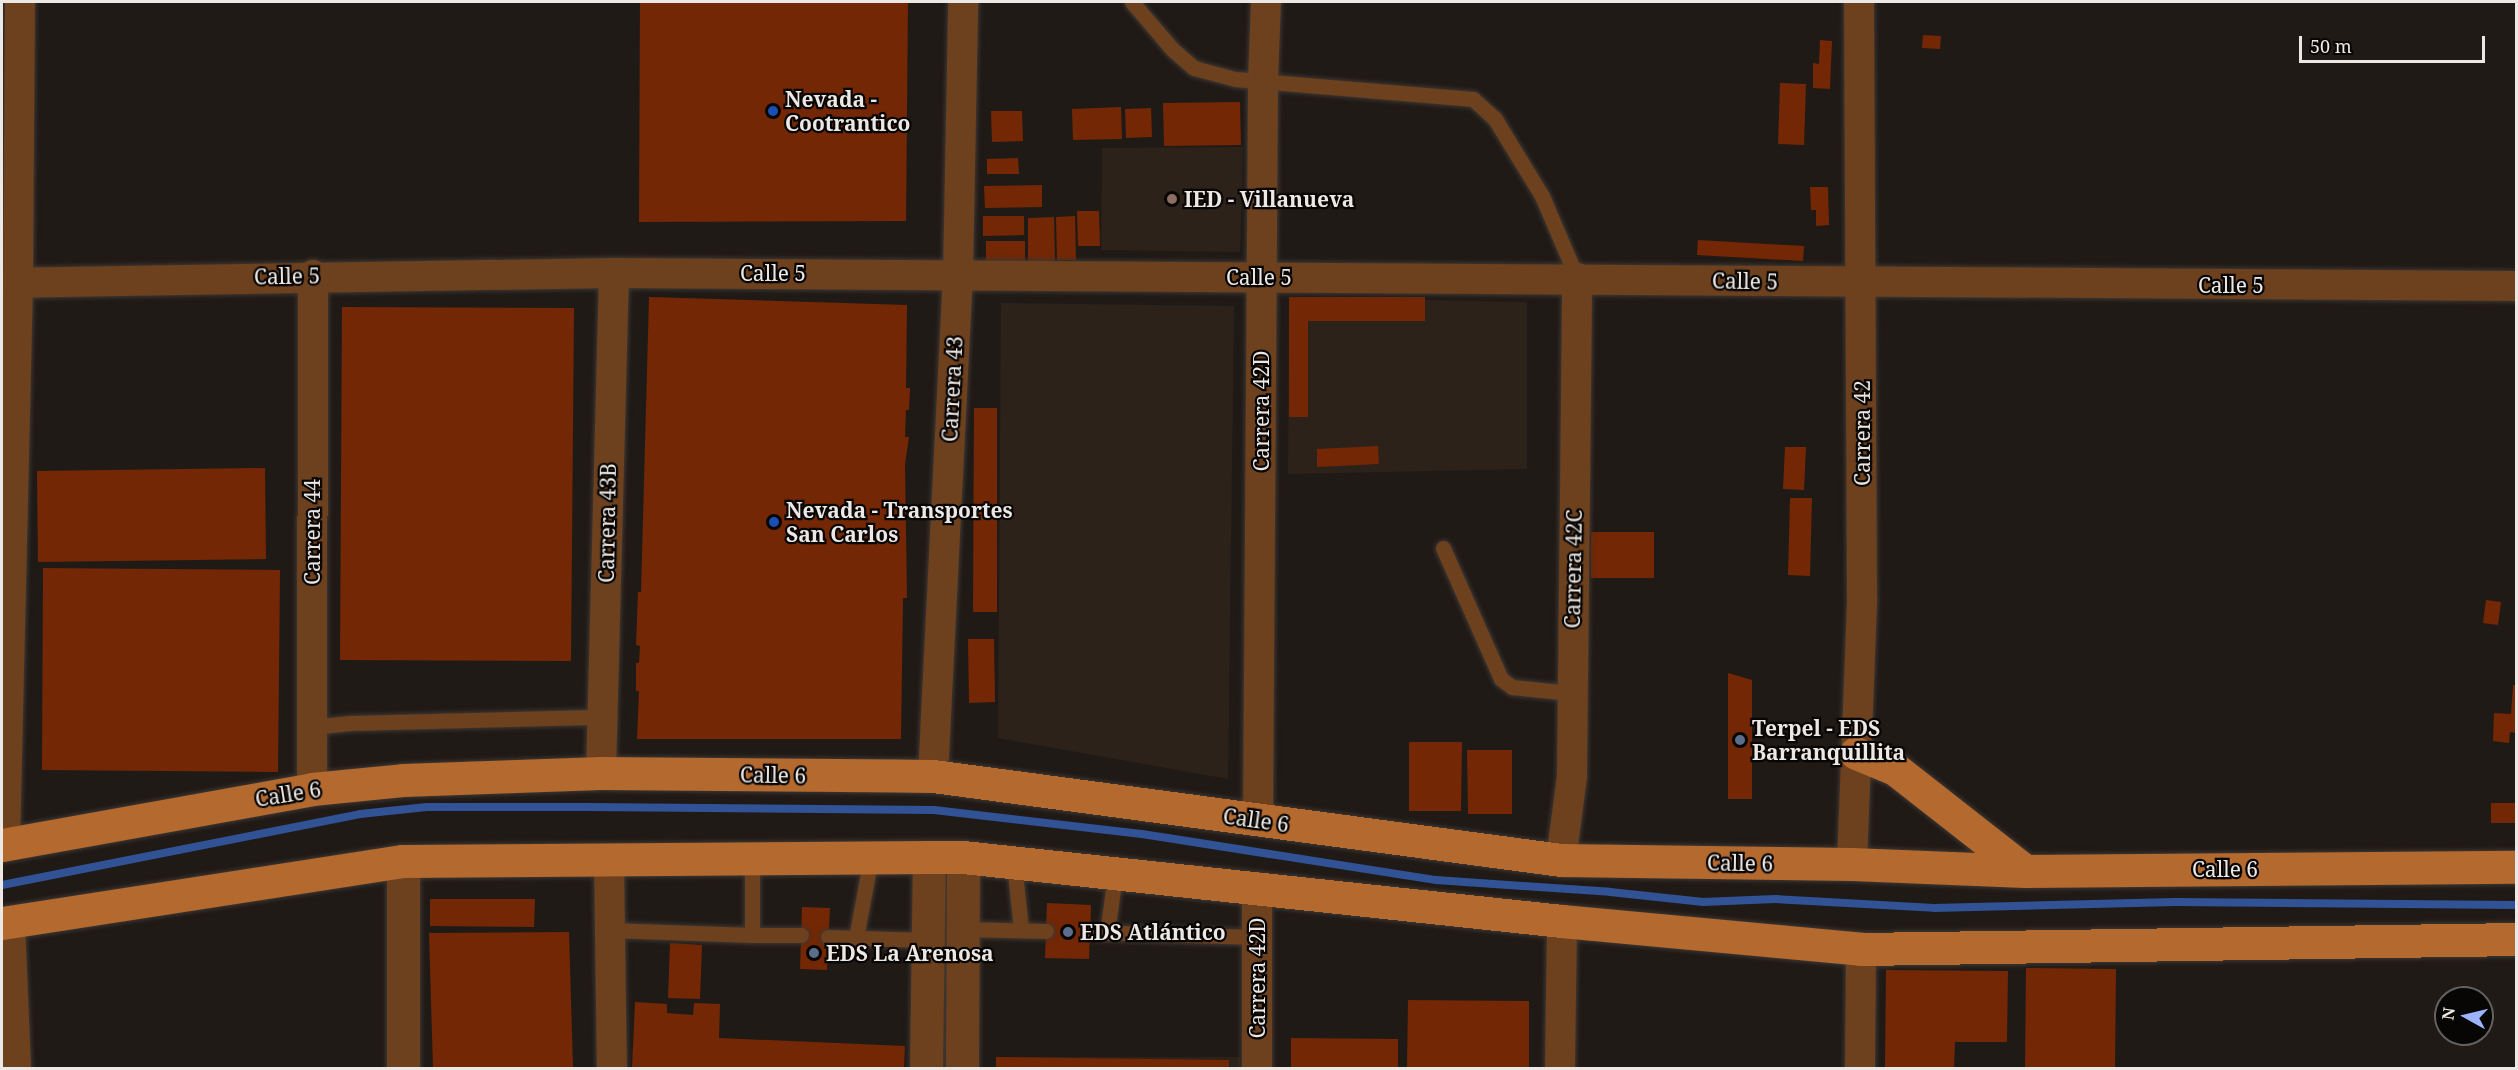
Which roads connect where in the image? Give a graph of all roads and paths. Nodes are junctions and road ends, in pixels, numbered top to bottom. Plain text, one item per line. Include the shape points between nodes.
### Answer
1 (20, 2) edge
2 (963, 2) edge
3 (1132, 2) edge
4 (1266, 2) edge
5 (1859, 2) edge
6 (1263, 80) junction
7 (614, 273) junction
8 (958, 274) junction
9 (313, 275) junction
10 (1262, 277) junction
11 (1577, 278) junction
12 (10, 283) edge
13 (1861, 283) junction
14 (2517, 286) edge
15 (1443, 548) dead end
16 (1571, 693) junction
17 (602, 717) junction
18 (312, 727) junction
19 (1856, 753) junction
20 (601, 773) junction
21 (933, 776) junction
22 (312, 789) junction
23 (1258, 820) junction
24 (3, 845) edge
25 (929, 856) junction
26 (871, 857) junction
27 (963, 857) junction
28 (752, 859) junction
29 (1560, 860) junction
30 (403, 861) junction
31 (609, 861) junction
32 (1014, 863) junction
33 (1852, 864) junction
34 (2517, 867) edge
35 (2025, 871) junction
36 (1115, 875) junction
37 (1257, 887) junction
38 (1562, 921) junction
39 (6, 923) edge
40 (961, 929) junction
41 (610, 930) junction
42 (1021, 930) junction
43 (1046, 931) dead end
44 (1090, 932) dead end
45 (1107, 933) junction
46 (752, 935) junction
47 (801, 935) dead end
48 (828, 937) dead end
49 (1256, 937) junction
50 (856, 938) junction
51 (2517, 939) edge
52 (927, 940) junction
53 (1861, 949) junction
54 (16, 1068) edge
55 (402, 1068) edge
56 (612, 1068) edge
57 (926, 1068) edge
58 (962, 1068) edge
59 (1257, 1068) edge
60 (1560, 1068) edge
61 (1860, 1068) edge

1 - 12 street
2 - 8 street, Carrera 43
3 - 6 lane via 1172,49 1194,68 1235,79
4 - 6 street, Carrera 42D
5 - 13 street, Carrera 42
6 - 10 street, Carrera 42D
6 - 11 lane via 1473,99 1495,119 1542,196
7 - 8 street, Calle 5
7 - 9 street, Calle 5
7 - 17 street, Carrera 43B
8 - 10 street, Calle 5
8 - 21 street, Carrera 43
9 - 12 street, Calle 5
9 - 18 street, Carrera 44
10 - 11 street, Calle 5
10 - 23 street, Carrera 42D
11 - 13 street, Calle 5
11 - 16 street, Carrera 42C
12 - 24 street
13 - 14 street, Calle 5
13 - 19 street, Carrera 42 via 1862,598
15 - 16 lane via 1501,679 1512,687
16 - 29 street, Carrera 42C via 1572,776
17 - 18 lane
17 - 20 street, Carrera 43B
18 - 22 street, Carrera 44
19 - 33 street, Carrera 42
19 - 35 main road via 1895,769
20 - 21 main road, Calle 6
20 - 22 main road, Calle 6 via 403,780
21 - 23 main road, Calle 6
22 - 24 main road, Calle 6
23 - 29 main road, Calle 6
25 - 26 main road
25 - 27 main road
25 - 52 street
26 - 28 main road
26 - 50 lane
27 - 32 main road
27 - 40 street
28 - 31 main road
28 - 46 lane
29 - 33 main road, Calle 6
30 - 31 main road
30 - 39 main road
30 - 55 street
31 - 41 street
32 - 36 main road
32 - 42 lane
33 - 35 main road, Calle 6
34 - 35 main road, Calle 6
36 - 37 main road
36 - 45 lane
37 - 38 main road
37 - 49 street, Carrera 42D
38 - 53 main road
38 - 60 street
39 - 54 street
40 - 42 lane
40 - 58 street
41 - 46 lane
41 - 56 street
42 - 43 lane
44 - 45 lane
45 - 49 lane
46 - 47 lane
48 - 50 lane
49 - 59 street, Carrera 42D
50 - 52 lane
51 - 53 main road
52 - 57 street
53 - 61 street

